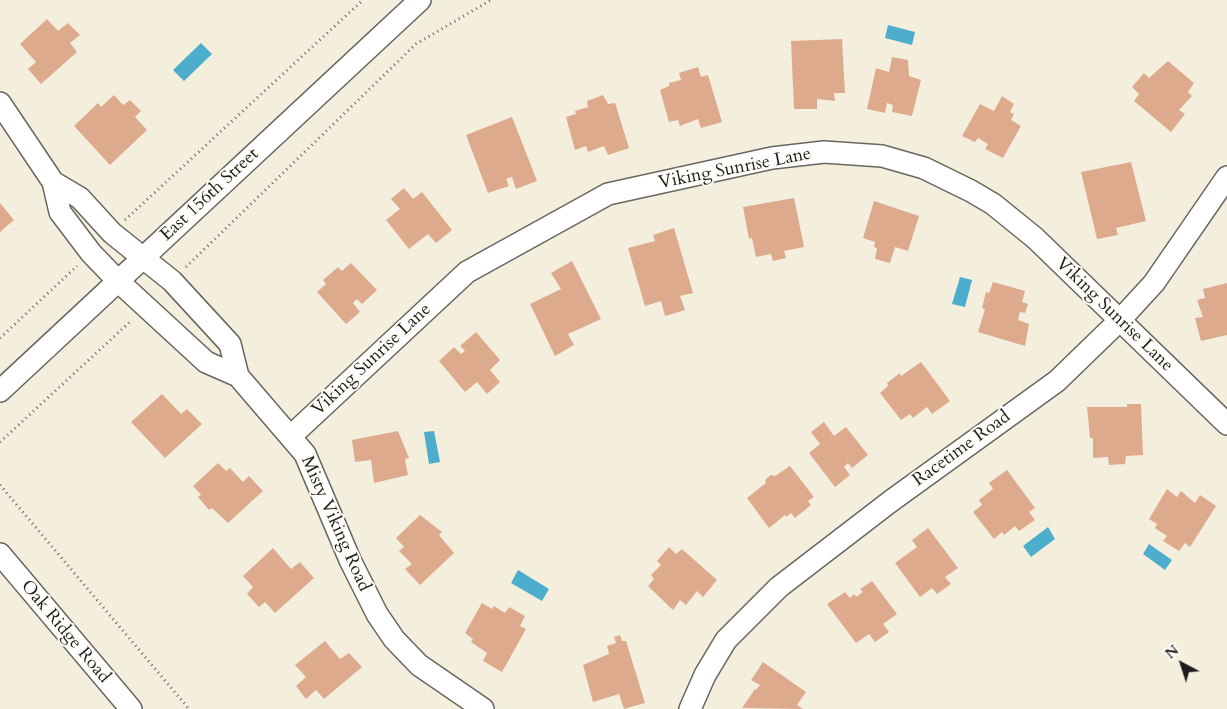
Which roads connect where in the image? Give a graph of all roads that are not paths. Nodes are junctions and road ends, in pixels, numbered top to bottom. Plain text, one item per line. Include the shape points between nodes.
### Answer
1 (420, 0) edge
2 (0, 104) edge
3 (1227, 177) edge
4 (53, 182) junction
5 (142, 258) junction
6 (118, 281) junction
7 (1120, 320) junction
8 (238, 376) junction
9 (0, 391) edge
10 (1227, 424) edge
11 (291, 436) junction
12 (0, 554) edge
13 (131, 709) edge
14 (483, 709) edge
15 (690, 709) edge

1 - 5 street, East 156th Street
2 - 4 street
3 - 7 street, Racetime Road via 1154,283
4 - 5 street via 80,198
4 - 6 street, Misty Viking Road via 60,212 91,253
5 - 6 street, East 156th Street
5 - 8 street via 172,281 230,344
6 - 8 street, Misty Viking Road via 206,362
6 - 9 street, East 156th Street
7 - 10 street, Viking Sunrise Lane
7 - 11 street, Viking Sunrise Lane via 1016,221 971,191 924,168 882,156 824,152 772,158 608,194 467,272
7 - 15 street, Racetime Road via 1057,381 779,587 726,640
8 - 11 street, Misty Viking Road
11 - 14 street, Misty Viking Road via 305,454 350,560 377,614 394,639 419,665
12 - 13 street, Oak Ridge Road

